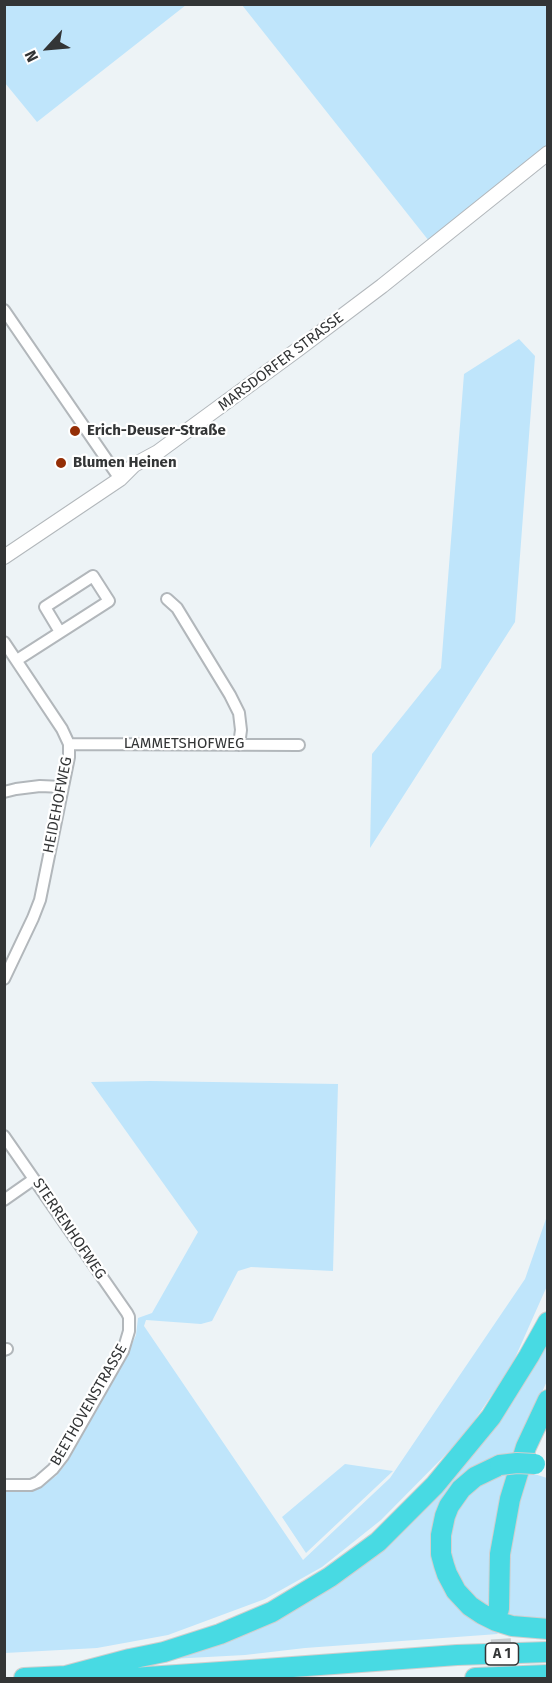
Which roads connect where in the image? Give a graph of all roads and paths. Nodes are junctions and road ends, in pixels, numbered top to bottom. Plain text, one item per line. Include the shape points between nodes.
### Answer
1 (548, 153) edge
2 (4, 310) edge
3 (120, 479) junction
4 (4, 557) edge
5 (167, 598) dead end
6 (60, 632) junction
7 (4, 642) edge
8 (17, 660) junction
9 (69, 744) junction
10 (239, 744) junction
11 (299, 745) dead end
12 (63, 787) junction
13 (4, 792) edge
14 (4, 979) edge
15 (4, 1136) edge
16 (34, 1179) junction
17 (4, 1200) edge
18 (548, 1322) edge
19 (129, 1324) joint
20 (548, 1400) edge
21 (541, 1466) edge
22 (4, 1485) edge
23 (499, 1609) tunnel mouth
24 (548, 1629) edge
25 (548, 1635) edge
26 (548, 1652) edge
27 (457, 1654) junction
28 (548, 1675) edge
29 (66, 1676) junction
30 (24, 1678) edge
31 (475, 1678) edge

1 - 3 street, MARSDORFER STRASSE via 382,286
2 - 3 street
3 - 4 street, MARSDORFER STRASSE
5 - 10 street via 197,639 239,713
6 - 6 street via 45,608 93,576 109,601
6 - 8 street
7 - 8 street, HEIDEHOFWEG
8 - 9 street, HEIDEHOFWEG
9 - 10 street, LAMMETSHOFWEG
9 - 12 street, HEIDEHOFWEG
10 - 11 street, LAMMETSHOFWEG
12 - 13 street
12 - 14 street, HEIDEHOFWEG via 40,900
15 - 16 street, STERRENHOFWEG
16 - 17 street
16 - 19 street, STERRENHOFWEG via 127,1313
18 - 29 highway via 491,1417 450,1468 378,1542 299,1597 220,1635
19 - 22 street, BEETHOVENSTRASSE via 123,1351 53,1469 31,1485
20 - 23 highway via 523,1456 510,1499 500,1554
21 - 24 highway, bridge via 501,1465 461,1488 445,1516 441,1554 456,1591 470,1606 496,1622
25 - 27 highway
26 - 27 highway, A 1
27 - 29 highway, A 1 via 133,1678
28 - 31 highway, A 1
29 - 30 highway, A 1

